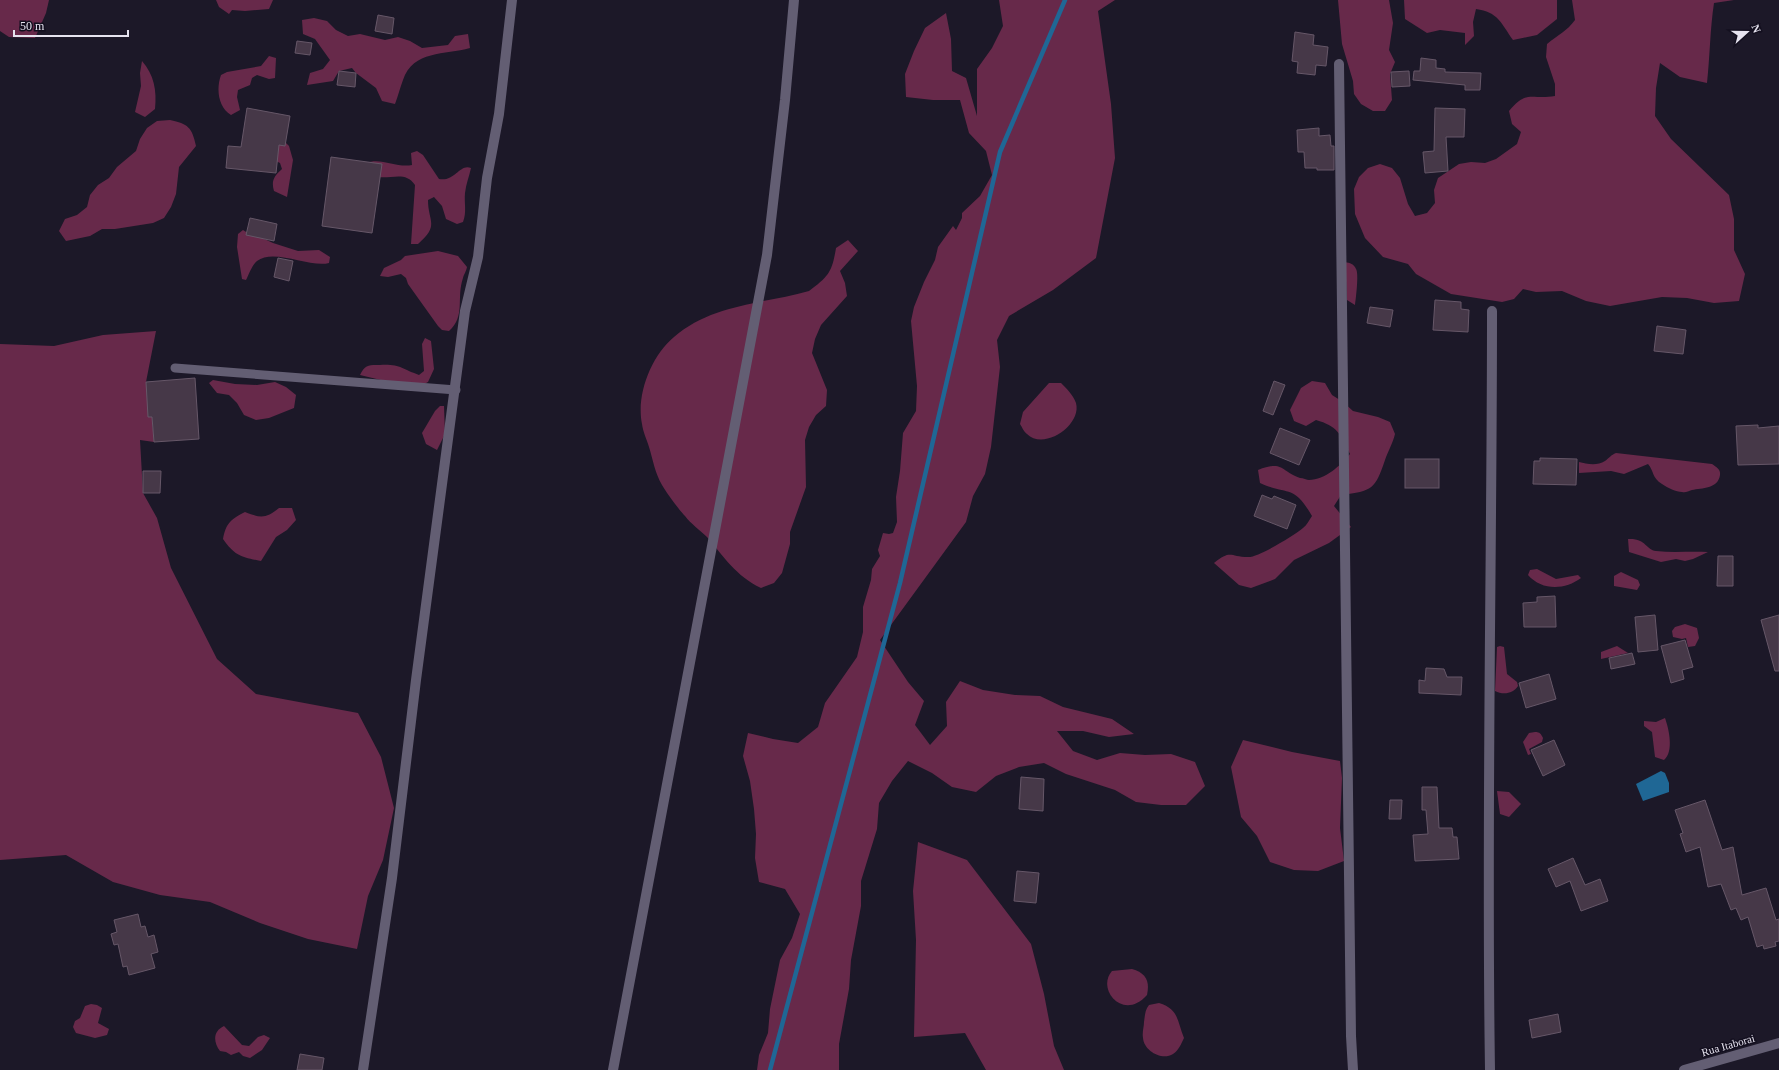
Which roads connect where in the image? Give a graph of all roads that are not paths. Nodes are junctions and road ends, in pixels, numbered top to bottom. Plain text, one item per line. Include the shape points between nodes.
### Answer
1 (512, 0) edge
2 (794, 0) edge
3 (1339, 64) dead end
4 (1492, 312) dead end
5 (175, 368) dead end
6 (456, 390) junction
7 (1779, 1043) edge
8 (363, 1070) edge
9 (613, 1070) edge
10 (1353, 1070) edge
11 (1490, 1070) edge
12 (1684, 1070) edge

1 - 6 street via 478,257 465,311
2 - 9 street via 767,255
3 - 10 street
4 - 11 street via 1488,715
5 - 6 lane
6 - 8 street via 390,893
7 - 12 street, Rua Itaborai

